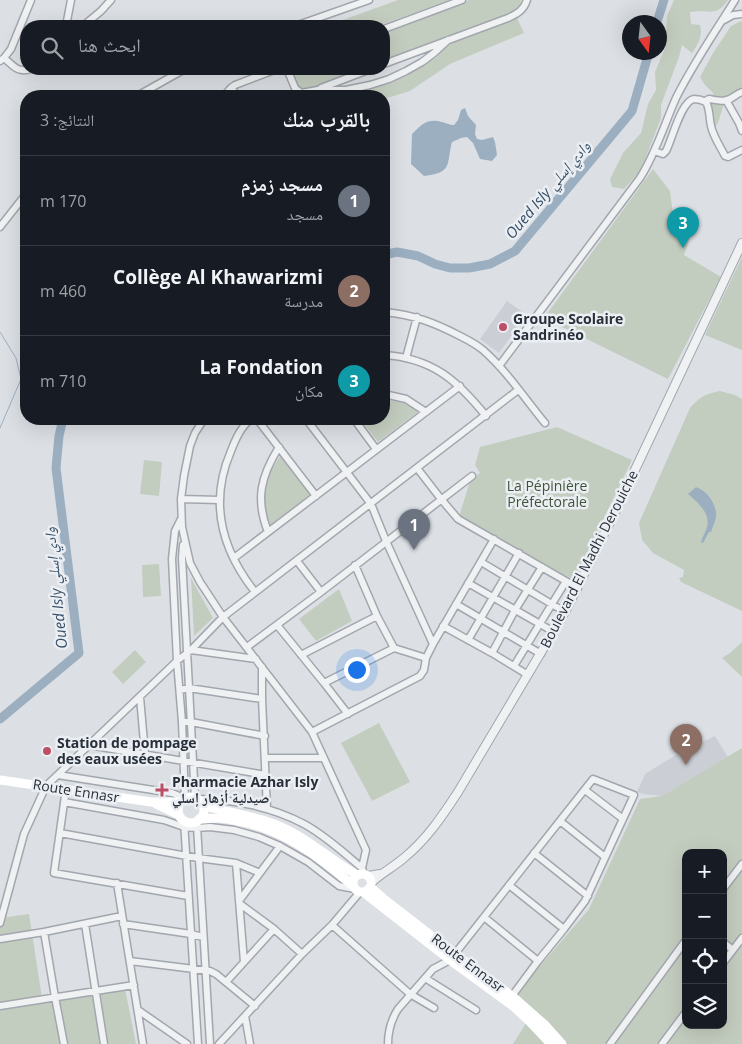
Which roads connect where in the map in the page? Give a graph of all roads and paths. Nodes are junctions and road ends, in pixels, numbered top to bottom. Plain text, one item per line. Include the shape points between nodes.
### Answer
1 (31, 0) edge
2 (71, 0) edge
3 (111, 0) edge
4 (369, 0) edge
5 (462, 0) edge
6 (527, 0) edge
7 (735, 0) edge
8 (742, 14) edge
9 (23, 20) edge
10 (67, 20) edge
11 (90, 20) edge
12 (312, 20) edge
13 (721, 23) junction
14 (20, 27) edge
15 (390, 28) edge
16 (448, 40) junction
17 (390, 59) edge
18 (2, 60) edge
19 (20, 70) edge
20 (174, 75) edge
21 (261, 75) edge
22 (290, 75) edge
23 (356, 75) edge
24 (231, 88) edge
25 (148, 90) edge
26 (297, 90) edge
27 (318, 90) joint
28 (742, 92) edge
29 (726, 100) junction
30 (706, 102) junction
31 (741, 127) edge
32 (742, 150) edge
33 (654, 151) junction
34 (20, 202) edge
35 (0, 227) edge
36 (742, 243) edge
37 (390, 313) edge
38 (417, 318) junction
39 (390, 356) edge
40 (406, 358) junction
41 (499, 366) junction
42 (460, 386) junction
43 (518, 390) junction
44 (390, 395) edge
45 (426, 412) junction
46 (486, 416) junction
47 (545, 423) dead end
48 (200, 425) edge
49 (244, 425) edge
50 (262, 425) edge
51 (311, 425) edge
52 (358, 425) edge
53 (279, 447) junction
54 (376, 449) junction
55 (417, 468) junction
56 (346, 472) junction
57 (472, 476) dead end
58 (316, 496) junction
59 (181, 499) junction
60 (441, 499) junction
61 (219, 500) junction
62 (371, 504) junction
63 (181, 518) junction
64 (268, 532) junction
65 (184, 539) junction
66 (494, 539) junction
67 (386, 541) junction
68 (519, 553) junction
69 (234, 558) junction
70 (297, 561) junction
71 (480, 562) junction
72 (355, 565) junction
73 (542, 567) junction
74 (504, 577) junction
75 (566, 581) junction
76 (468, 583) junction
77 (578, 588) junction
78 (528, 590) junction
79 (255, 592) junction
80 (321, 592) junction
81 (492, 597) junction
82 (456, 604) junction
83 (551, 604) junction
84 (515, 610) junction
85 (565, 612) junction
86 (378, 616) junction
87 (223, 617) junction
88 (481, 618) junction
89 (277, 625) junction
90 (539, 625) junction
91 (443, 626) junction
92 (503, 631) junction
93 (554, 632) junction
94 (468, 640) junction
95 (433, 644) junction
96 (528, 646) junction
97 (247, 647) junction
98 (394, 648) junction
99 (189, 651) junction
100 (492, 653) junction
101 (541, 654) junction
102 (301, 655) junction
103 (426, 658) junction
104 (256, 659) junction
105 (177, 662) junction
106 (514, 666) junction
107 (262, 667) junction
108 (528, 675) junction
109 (324, 683) junction
110 (189, 688) junction
111 (180, 690) junction
112 (140, 697) junction
113 (262, 699) junction
114 (348, 714) junction
115 (182, 722) junction
116 (191, 722) junction
117 (312, 732) junction
118 (264, 736) junction
119 (89, 745) junction
120 (144, 754) junction
121 (265, 758) junction
122 (324, 758) junction
123 (184, 761) junction
124 (193, 762) junction
125 (58, 775) junction
126 (266, 775) junction
127 (0, 780) edge
128 (46, 786) junction
129 (66, 789) junction
130 (584, 790) junction
131 (182, 800) junction
132 (198, 801) junction
133 (64, 802) junction
134 (151, 802) junction
135 (267, 809) junction
136 (623, 819) junction
137 (182, 821) junction
138 (560, 821) junction
139 (198, 823) junction
140 (60, 833) junction
141 (280, 846) junction
142 (534, 853) junction
143 (186, 855) junction
144 (605, 857) junction
145 (198, 858) junction
146 (236, 863) junction
147 (742, 864) edge
148 (260, 873) junction
149 (362, 882) junction
150 (117, 883) junction
151 (727, 885) edge
152 (509, 886) junction
153 (188, 896) junction
154 (588, 896) junction
155 (239, 902) junction
156 (122, 916) junction
157 (484, 917) junction
158 (0, 923) edge
159 (84, 924) junction
160 (124, 924) junction
161 (332, 925) junction
162 (274, 929) junction
163 (564, 929) junction
164 (44, 932) junction
165 (191, 934) junction
166 (203, 937) junction
167 (742, 938) edge
168 (0, 939) edge
169 (682, 945) edge
170 (727, 945) edge
171 (733, 950) junction
172 (302, 954) junction
173 (452, 957) junction
174 (727, 958) edge
175 (130, 961) junction
176 (538, 961) junction
177 (244, 962) junction
178 (193, 968) junction
179 (205, 971) junction
180 (425, 978) junction
181 (226, 982) junction
182 (134, 985) junction
183 (96, 991) junction
184 (410, 994) junction
185 (512, 996) junction
186 (55, 997) junction
187 (0, 1006) edge
188 (255, 1006) junction
189 (434, 1008) dead end
190 (138, 1010) junction
191 (476, 1010) dead end
192 (245, 1016) junction
193 (682, 1017) edge
194 (64, 1044) edge
195 (104, 1044) edge
196 (144, 1044) edge
197 (187, 1044) edge
198 (198, 1044) edge
199 (210, 1044) edge
200 (219, 1044) edge
201 (250, 1044) edge
202 (388, 1044) edge
203 (551, 1044) edge
204 (562, 1044) edge
205 (610, 1044) edge
206 (662, 1044) edge

1 - 9 street
2 - 10 street
3 - 11 street
4 - 12 street
5 - 15 street
6 - 16 street via 517,14
7 - 13 street
8 - 13 street via 733,15
13 - 33 street via 692,67
14 - 18 street via 11,49
16 - 17 street
16 - 27 street via 422,62 389,78 346,90
18 - 19 street
20 - 25 street
21 - 24 street
22 - 26 street
23 - 27 street
28 - 29 street
29 - 30 street
29 - 31 street
30 - 32 street via 713,134 724,156
30 - 33 street via 695,99 688,102 666,151 662,154
33 - 41 street via 640,178
34 - 35 street
36 - 77 street, Boulevard El Madhi Derouiche
37 - 38 street
38 - 40 street
38 - 41 street via 471,342
39 - 40 street
40 - 42 street via 434,368
41 - 43 street
42 - 45 street
42 - 46 street
43 - 46 street
43 - 47 street
44 - 45 street via 406,399
45 - 54 street
46 - 55 street
48 - 59 street via 190,446
49 - 61 street via 224,471
50 - 53 street
51 - 56 street
52 - 54 street
53 - 58 street
53 - 64 street via 267,469 262,489 262,512
54 - 56 street
55 - 60 street
55 - 62 street
56 - 58 street
56 - 62 street
57 - 60 street
58 - 64 street
59 - 61 street
59 - 63 street
60 - 66 street via 458,519
60 - 67 street
61 - 69 street via 224,533
62 - 67 street
62 - 70 street
63 - 65 street
63 - 105 street via 172,559
64 - 69 street
65 - 87 street via 193,568
65 - 99 street via 182,558
66 - 68 street
66 - 71 street
67 - 72 street
67 - 95 street
68 - 73 street
68 - 74 street
69 - 79 street
70 - 79 street
70 - 80 street
71 - 74 street
71 - 76 street
72 - 80 street
72 - 86 street
73 - 75 street
73 - 78 street
74 - 78 street
74 - 81 street
75 - 77 street
75 - 83 street
76 - 81 street
76 - 82 street
77 - 85 street, Boulevard El Madhi Derouiche
78 - 83 street
78 - 84 street
79 - 87 street
80 - 89 street
81 - 84 street
81 - 88 street
82 - 88 street
82 - 91 street
83 - 85 street
83 - 90 street
84 - 90 street
84 - 92 street
85 - 93 street, Boulevard El Madhi Derouiche
86 - 98 street
86 - 102 street
87 - 97 street
87 - 99 street
88 - 92 street
88 - 94 street
89 - 97 street
89 - 102 street
90 - 93 street
90 - 96 street
91 - 94 street
91 - 95 street
92 - 96 street
92 - 100 street
93 - 101 street, Boulevard El Madhi Derouiche
94 - 100 street
95 - 103 street
96 - 101 street
96 - 106 street
97 - 104 street
98 - 103 street
98 - 109 street
99 - 104 street
99 - 105 street
99 - 110 street
100 - 106 street
101 - 108 street, Boulevard El Madhi Derouiche
102 - 109 street
103 - 114 street via 420,676
104 - 107 street
105 - 111 street
105 - 112 street
106 - 108 street
107 - 113 street
107 - 117 street
108 - 149 street, Boulevard El Madhi Derouiche via 458,792 425,838 391,868
109 - 114 street
110 - 111 street
110 - 113 street
110 - 116 street
111 - 115 street
112 - 119 street
112 - 120 street
113 - 118 street
114 - 117 street
115 - 116 street
115 - 123 street
116 - 118 street
116 - 124 street
117 - 122 street
118 - 121 street
119 - 120 street
119 - 125 street
120 - 123 street
121 - 122 street
121 - 126 street
122 - 149 street via 366,850
123 - 124 street
123 - 131 street
124 - 126 street
124 - 132 street
125 - 128 street
125 - 131 street via 172,793
126 - 135 street
127 - 128 main road, Route Ennasr
128 - 129 main road, Route Ennasr
128 - 158 street via 24,834
129 - 133 street
129 - 134 main road, Route Ennasr
130 - 136 street
130 - 136 street via 593,779 634,795
130 - 138 street
131 - 132 main road via 192,797
131 - 134 main road, Route Ennasr
131 - 137 main road via 178,808
132 - 135 street via 211,799
132 - 139 main road via 203,814
132 - 149 main road, Route Ennasr via 275,824
133 - 137 street
133 - 140 street
134 - 137 main road, Route Ennasr
135 - 149 street via 306,825 331,842
136 - 144 street
137 - 139 main road
137 - 143 street
138 - 142 street
138 - 144 street
139 - 141 street via 259,837
139 - 145 street
139 - 149 main road, Route Ennasr via 220,818 272,831 339,873
140 - 143 street
140 - 150 street via 55,873
141 - 148 street
141 - 149 street via 339,886
142 - 152 street
142 - 154 street
143 - 145 street
143 - 153 street
144 - 154 street
145 - 146 street
145 - 166 street
146 - 148 street
146 - 155 street
147 - 151 street
148 - 155 street
149 - 161 street
149 - 173 main road, Route Ennasr
150 - 153 street
150 - 156 street
152 - 157 street
152 - 163 street
153 - 165 street
154 - 163 street
155 - 162 street
155 - 177 street
156 - 159 street
156 - 160 street
157 - 173 street
157 - 176 street
159 - 164 street
159 - 183 street
160 - 165 street
160 - 175 street
161 - 172 street
161 - 184 street
162 - 172 street
162 - 177 street
163 - 176 street
164 - 168 street
164 - 186 street
165 - 166 street
165 - 178 street
166 - 179 street
167 - 171 street
169 - 205 street
170 - 171 street
171 - 174 street
172 - 188 street
173 - 180 street
173 - 185 main road, Route Ennasr
173 - 203 main road, Route Ennasr via 518,1010
175 - 178 street
175 - 182 street
176 - 185 street
177 - 181 street
178 - 179 street
178 - 198 street
179 - 181 street via 214,972
179 - 199 street
180 - 184 street
180 - 191 street
181 - 188 street
182 - 183 street
182 - 190 street
183 - 186 street
183 - 195 street
184 - 189 street
184 - 202 street via 394,1016
185 - 204 main road, Route Ennasr
186 - 187 street
186 - 194 street
188 - 192 street
190 - 196 street
190 - 197 street
192 - 200 street
192 - 201 street
193 - 206 street

